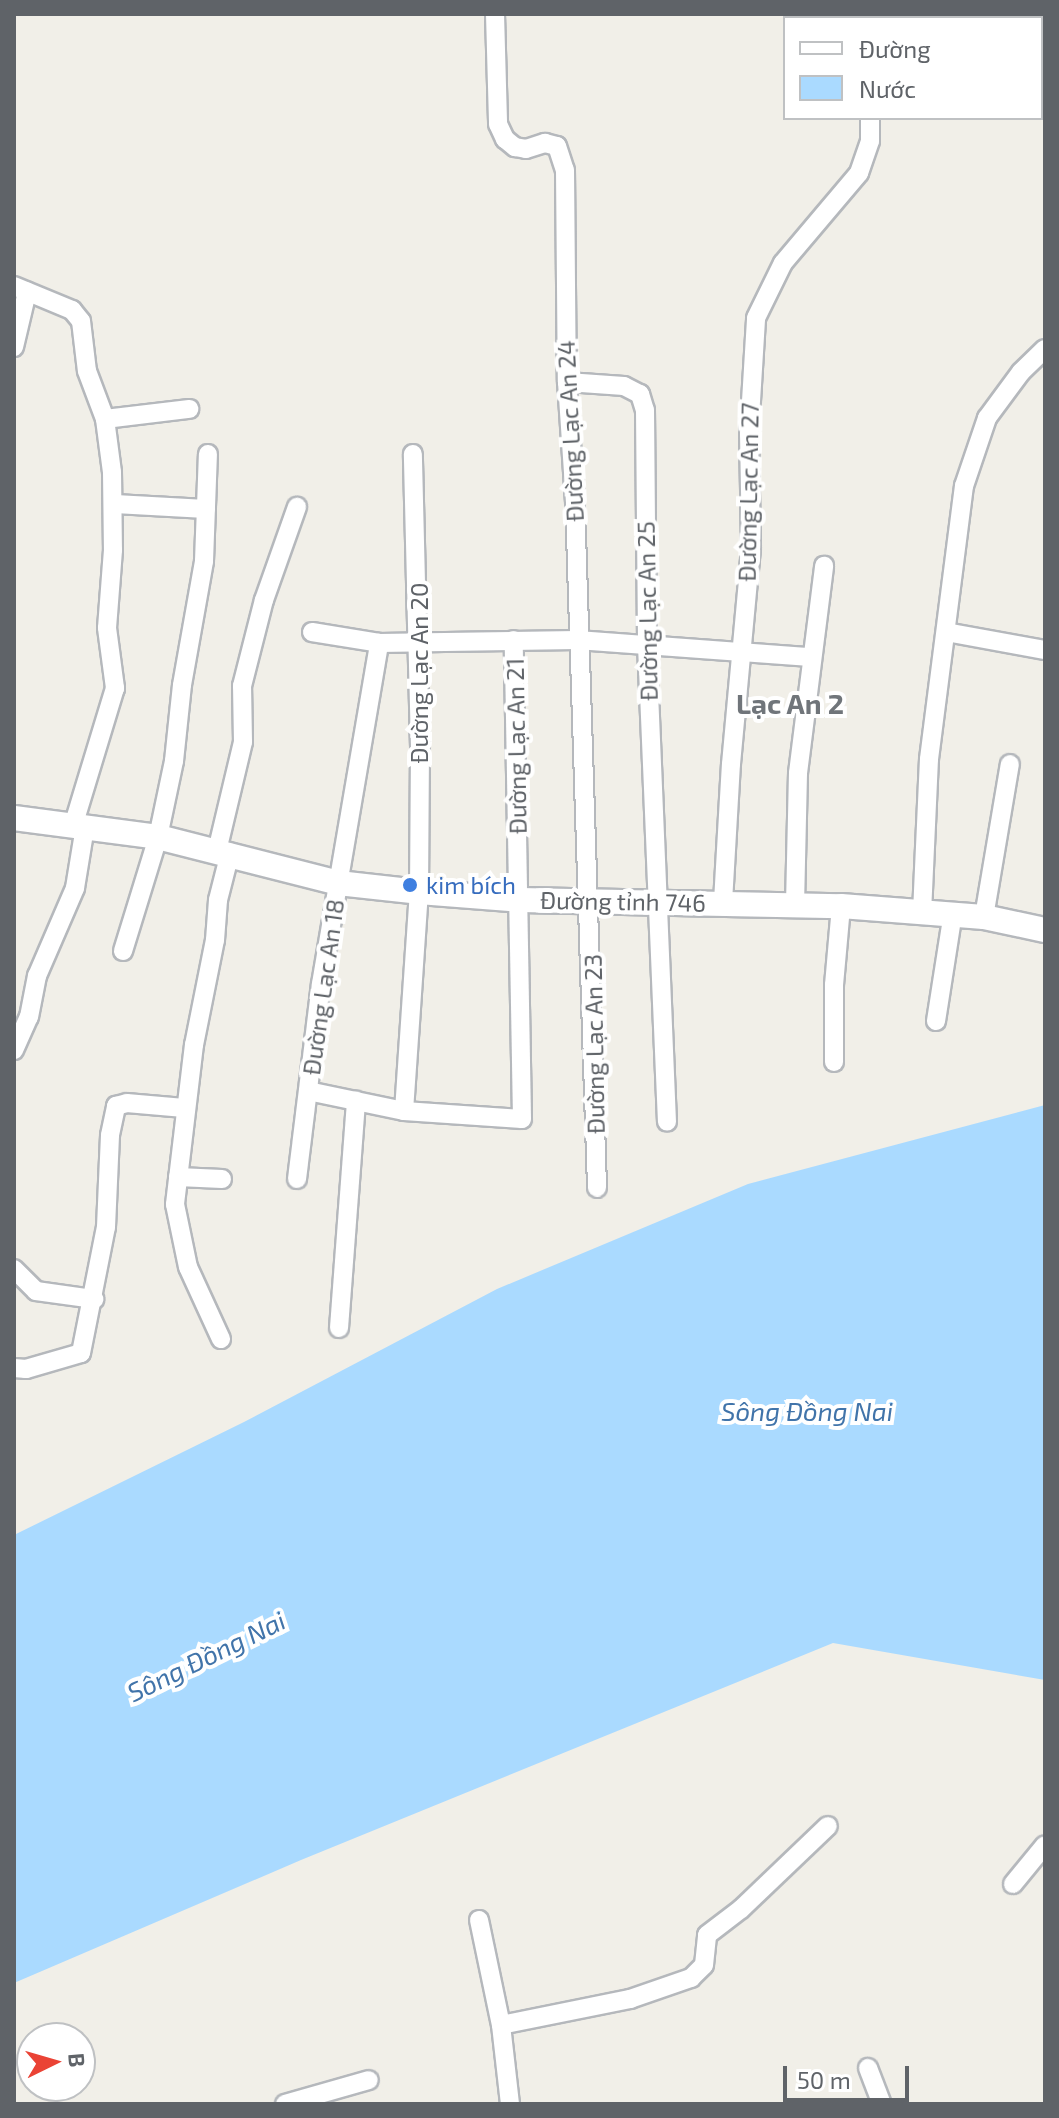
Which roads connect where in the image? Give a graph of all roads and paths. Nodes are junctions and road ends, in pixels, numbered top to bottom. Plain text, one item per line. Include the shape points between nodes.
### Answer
1 (495, 14) edge
2 (870, 120) edge
3 (20, 289) edge
4 (14, 347) edge
5 (1045, 349) edge
6 (567, 382) junction
7 (189, 409) dead end
8 (105, 419) junction
9 (208, 454) dead end
10 (413, 454) dead end
11 (115, 504) junction
12 (297, 507) dead end
13 (206, 509) junction
14 (824, 566) dead end
15 (312, 632) dead end
16 (946, 632) junction
17 (419, 640) junction
18 (514, 640) junction
19 (577, 640) junction
20 (379, 643) junction
21 (647, 645) junction
22 (740, 649) junction
23 (1045, 650) edge
24 (810, 657) junction
25 (1010, 764) dead end
26 (14, 818) edge
27 (79, 826) junction
28 (158, 837) junction
29 (223, 852) junction
30 (338, 883) junction
31 (419, 892) junction
32 (520, 900) junction
33 (589, 900) junction
34 (723, 902) junction
35 (660, 903) junction
36 (795, 905) junction
37 (841, 906) junction
38 (922, 913) junction
39 (953, 913) junction
40 (984, 917) junction
41 (1045, 930) edge
42 (123, 951) dead end
43 (936, 1021) dead end
44 (14, 1050) edge
45 (834, 1062) dead end
46 (308, 1091) junction
47 (356, 1101) junction
48 (184, 1108) junction
49 (404, 1111) junction
50 (667, 1122) dead end
51 (178, 1177) junction
52 (222, 1179) dead end
53 (297, 1179) dead end
54 (597, 1188) dead end
55 (14, 1269) edge
56 (94, 1299) junction
57 (339, 1328) dead end
58 (221, 1339) dead end
59 (14, 1368) edge
60 (828, 1826) dead end
61 (1045, 1845) edge
62 (1013, 1884) dead end
63 (479, 1920) dead end
64 (501, 2025) junction
65 (868, 2068) dead end
66 (369, 2080) dead end
67 (285, 2104) edge
68 (510, 2104) edge
69 (882, 2104) edge

1 - 6 street, Đường Lạc An 24 via 498,124 505,139 526,149 545,143 557,146 563,156
2 - 22 street, Đường Lạc An 27 via 870,141 859,173 783,263 756,318 749,434 751,547
3 - 4 street
3 - 8 street via 72,310 81,321 89,381
5 - 16 street via 1002,395 974,450 964,486
6 - 19 street, Đường Lạc An 24
6 - 21 street, Đường Lạc An 25 via 624,386 640,394
7 - 8 street
8 - 11 street
9 - 13 street
10 - 17 street, Đường Lạc An 20
11 - 13 street
11 - 27 street via 107,628 115,688
12 - 29 street via 264,600 242,686 243,742
13 - 28 street via 204,561
14 - 24 street
15 - 20 street
16 - 23 street
16 - 38 street via 929,759
17 - 18 street
17 - 20 street
17 - 31 street, Đường Lạc An 20
18 - 19 street
18 - 32 street, Đường Lạc An 21
19 - 21 street
19 - 33 street, Đường Lạc An 24
20 - 30 street, Đường Lạc An 18
21 - 22 street
21 - 35 street, Đường Lạc An 25
22 - 24 street
22 - 34 street, Đường Lạc An 27
24 - 36 street via 798,773
25 - 40 street
26 - 27 main road, Đường tỉnh 746
27 - 28 main road, Đường tỉnh 746
27 - 44 street via 75,888 37,976 29,1017
28 - 29 main road, Đường tỉnh 746
28 - 42 street
29 - 30 main road, Đường tỉnh 746
29 - 48 street via 215,940
30 - 31 main road, Đường tỉnh 746
30 - 46 street, Đường Lạc An 18
31 - 32 main road, Đường tỉnh 746
31 - 49 street, Đường Lạc An 20
32 - 33 main road, Đường tỉnh 746
32 - 49 street, Đường Lạc An 21 via 522,1119
33 - 35 main road, Đường tỉnh 746
33 - 54 street, Đường Lạc An 23
34 - 35 main road, Đường tỉnh 746
34 - 36 main road, Đường tỉnh 746
35 - 50 street, Đường Lạc An 25
36 - 37 main road, Đường tỉnh 746
37 - 38 main road, Đường tỉnh 746
37 - 45 street
38 - 39 main road, Đường tỉnh 746
39 - 40 main road, Đường tỉnh 746
39 - 43 street
40 - 41 main road, Đường tỉnh 746
46 - 47 street
46 - 53 street, Đường Lạc An 18
47 - 49 street
47 - 57 street
48 - 51 street
48 - 56 street via 116,1106
51 - 52 street
51 - 58 street via 179,1236
55 - 56 street via 36,1291
56 - 59 street via 81,1353
60 - 64 street via 707,1935 704,1965 691,1978 630,1999
61 - 62 street
63 - 64 street
64 - 68 street
65 - 69 street
66 - 67 street

